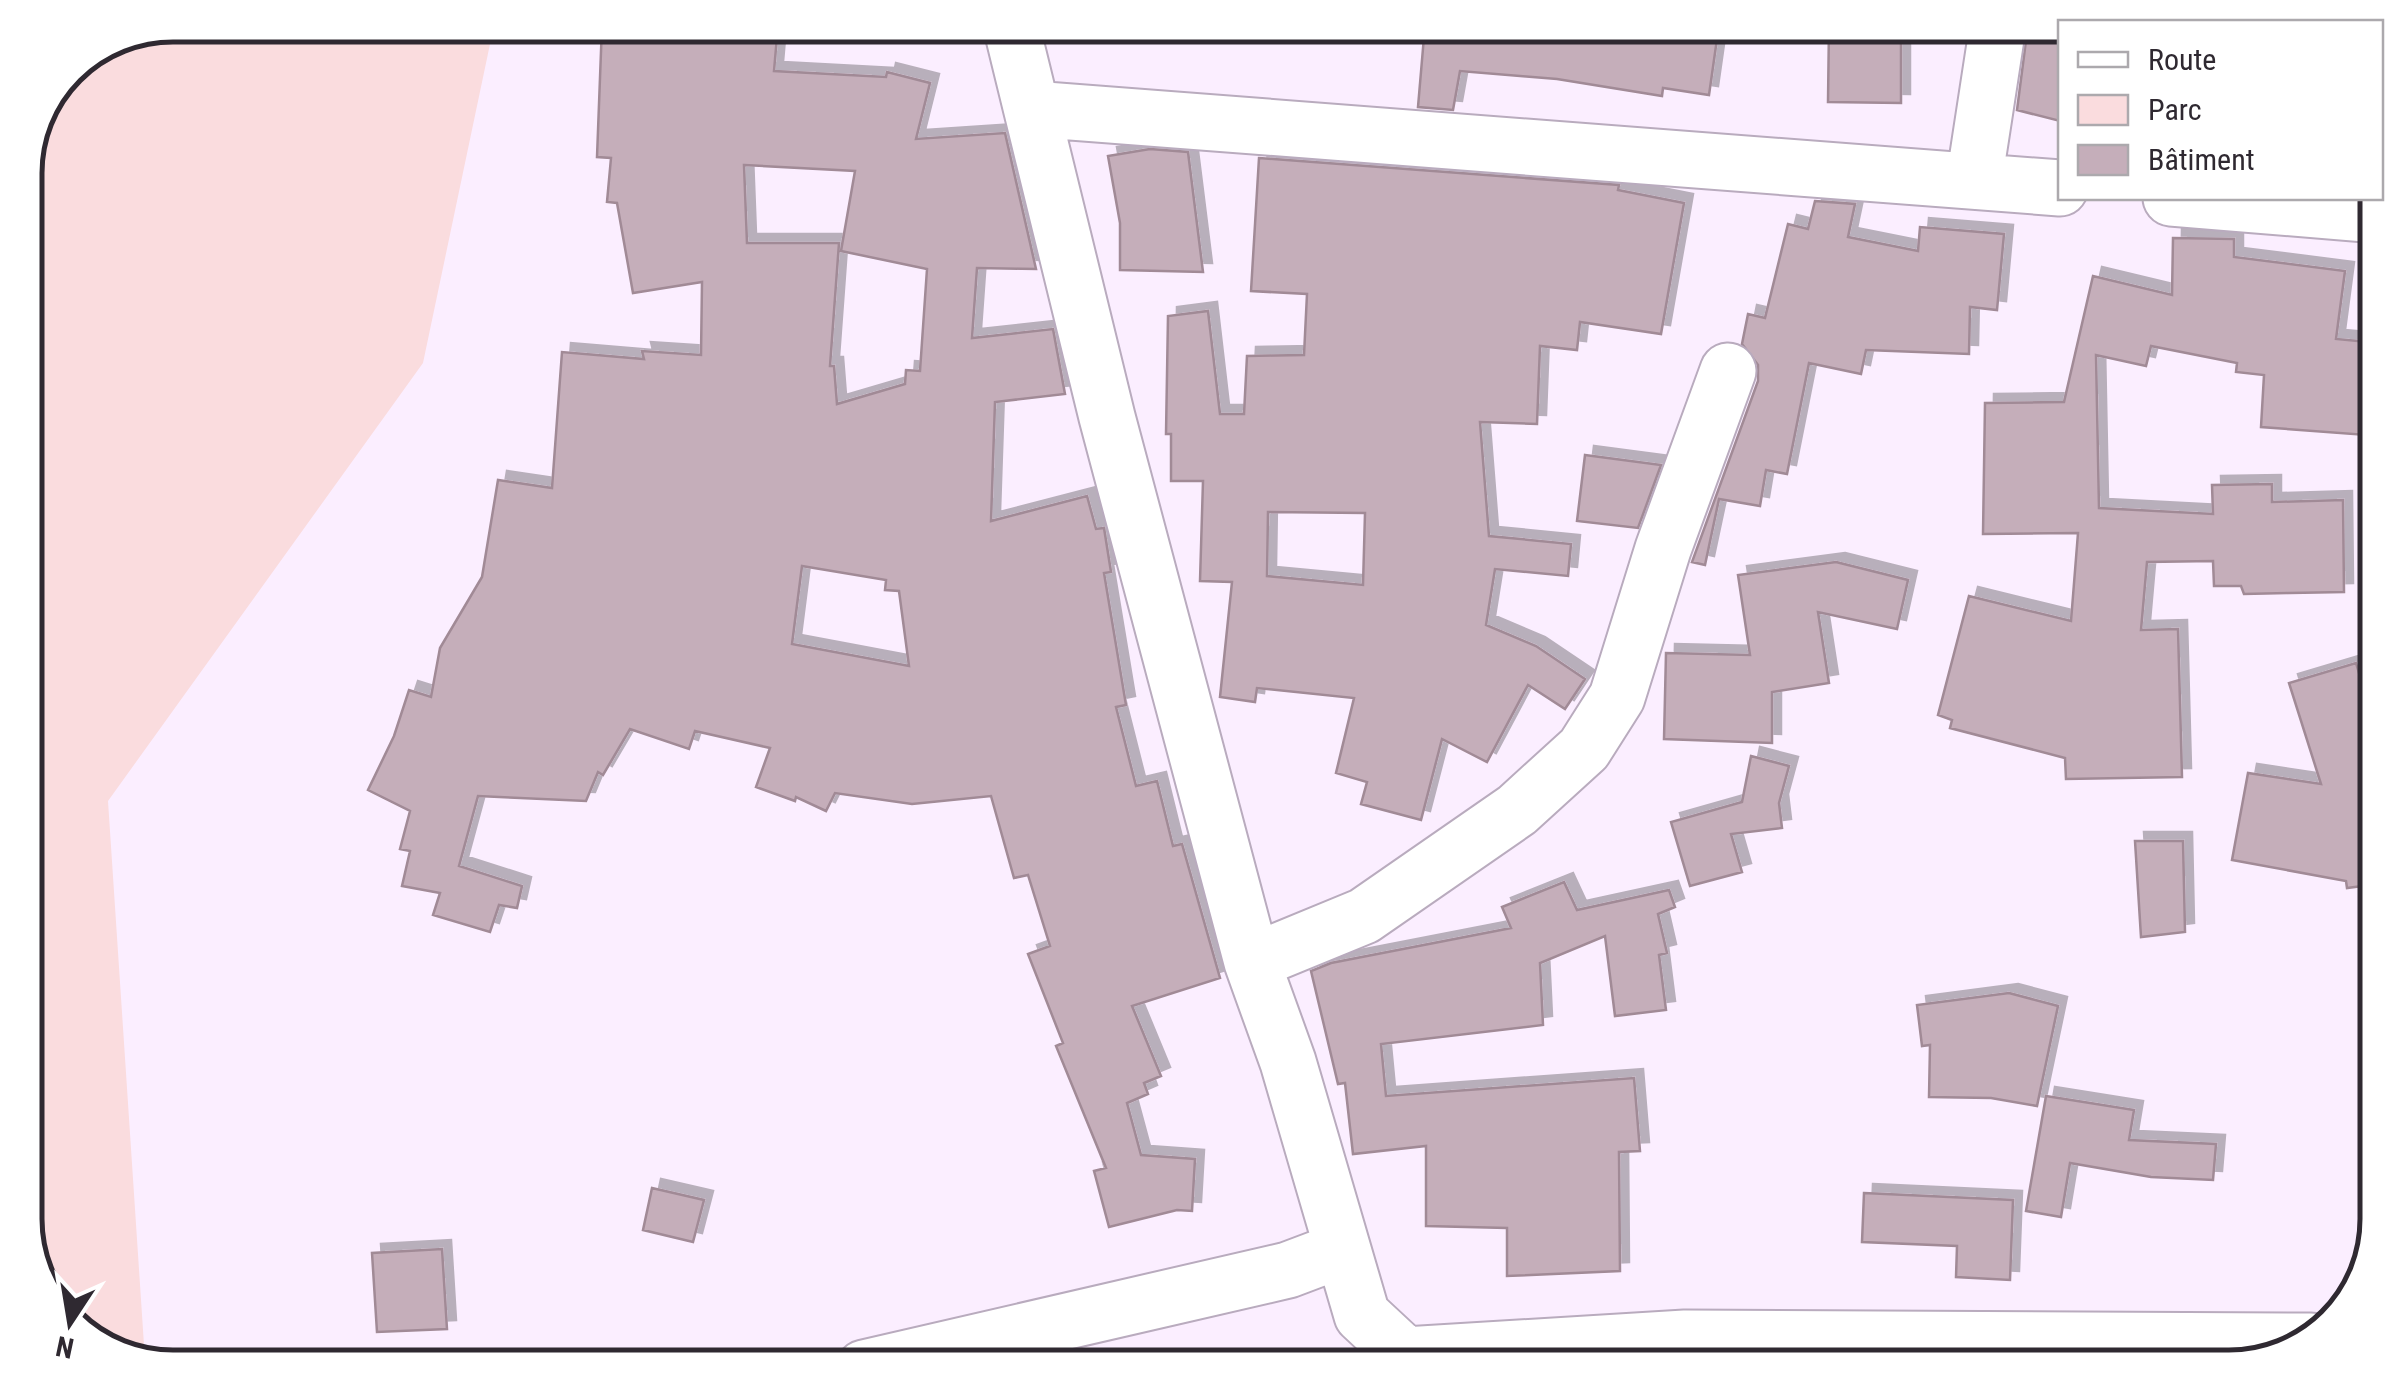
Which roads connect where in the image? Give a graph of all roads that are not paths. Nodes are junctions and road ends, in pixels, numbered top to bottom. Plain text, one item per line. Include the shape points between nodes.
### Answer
1 (1014, 42) edge
2 (1995, 42) edge
3 (1032, 109) junction
4 (1974, 180) junction
5 (2058, 188) edge
6 (2195, 200) edge
7 (2360, 214) edge
8 (1728, 371) dead end
9 (1252, 962) junction
10 (1342, 1250) junction
11 (1288, 1270) junction
12 (1362, 1315) junction
13 (2280, 1341) edge
14 (942, 1350) edge
15 (1395, 1350) edge
16 (1539, 1350) edge

1 - 3 street
2 - 4 street
3 - 4 street
3 - 9 street
4 - 5 street
6 - 7 street
8 - 9 street via 1616,697 1584,750 1517,810 1364,916
9 - 10 street
10 - 11 street
10 - 12 street
11 - 12 street
11 - 14 street
12 - 15 street
13 - 16 street via 1686,1338

